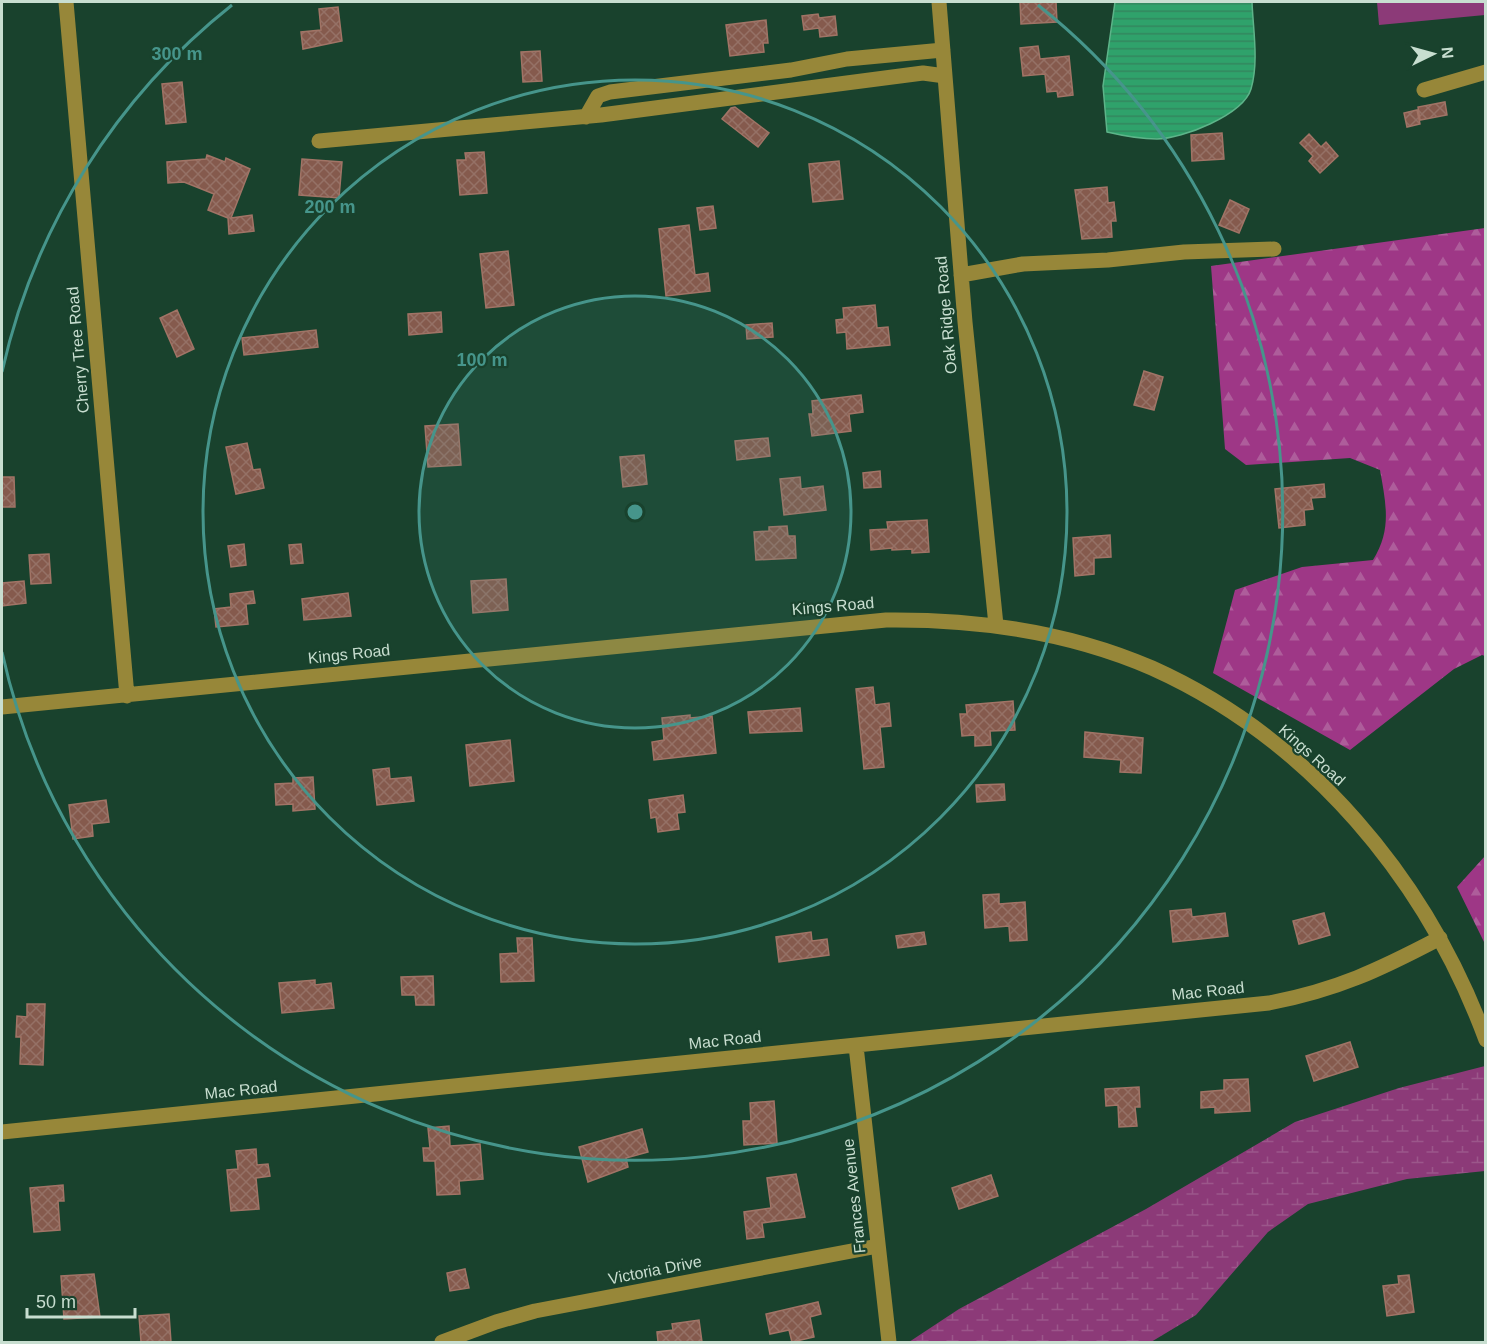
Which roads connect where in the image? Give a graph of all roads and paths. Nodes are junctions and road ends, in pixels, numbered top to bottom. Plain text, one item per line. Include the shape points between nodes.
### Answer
1 (66, 2) edge
2 (939, 2) edge
3 (943, 50) junction
4 (1485, 72) edge
5 (945, 76) junction
6 (1424, 90) dead end
7 (586, 117) junction
8 (319, 141) dead end
9 (1274, 249) dead end
10 (961, 275) junction
11 (996, 626) junction
12 (127, 696) junction
13 (2, 707) edge
14 (1440, 938) junction
15 (1485, 1040) edge
16 (856, 1046) junction
17 (2, 1132) edge
18 (878, 1246) junction
19 (442, 1342) edge
20 (889, 1342) edge

1 - 12 street, Cherry Tree Road
2 - 3 street, Oak Ridge Road
3 - 5 street, Oak Ridge Road
3 - 7 street via 847,59 791,70 610,92 598,96
4 - 6 street
5 - 7 street via 923,73
5 - 10 street, Oak Ridge Road
7 - 8 street
9 - 10 street via 1023,264
10 - 11 street, Oak Ridge Road
11 - 12 street, Kings Road via 886,620
11 - 14 street, Kings Road via 1044,634 1151,668 1257,731 1323,786 1374,841
12 - 13 street, Kings Road
14 - 15 street, Kings Road via 1461,977
14 - 16 street, Mac Road via 1341,986 1269,1003
16 - 17 street, Mac Road
16 - 18 street, Frances Avenue
18 - 19 street, Victoria Drive via 535,1311
18 - 20 street, Frances Avenue

